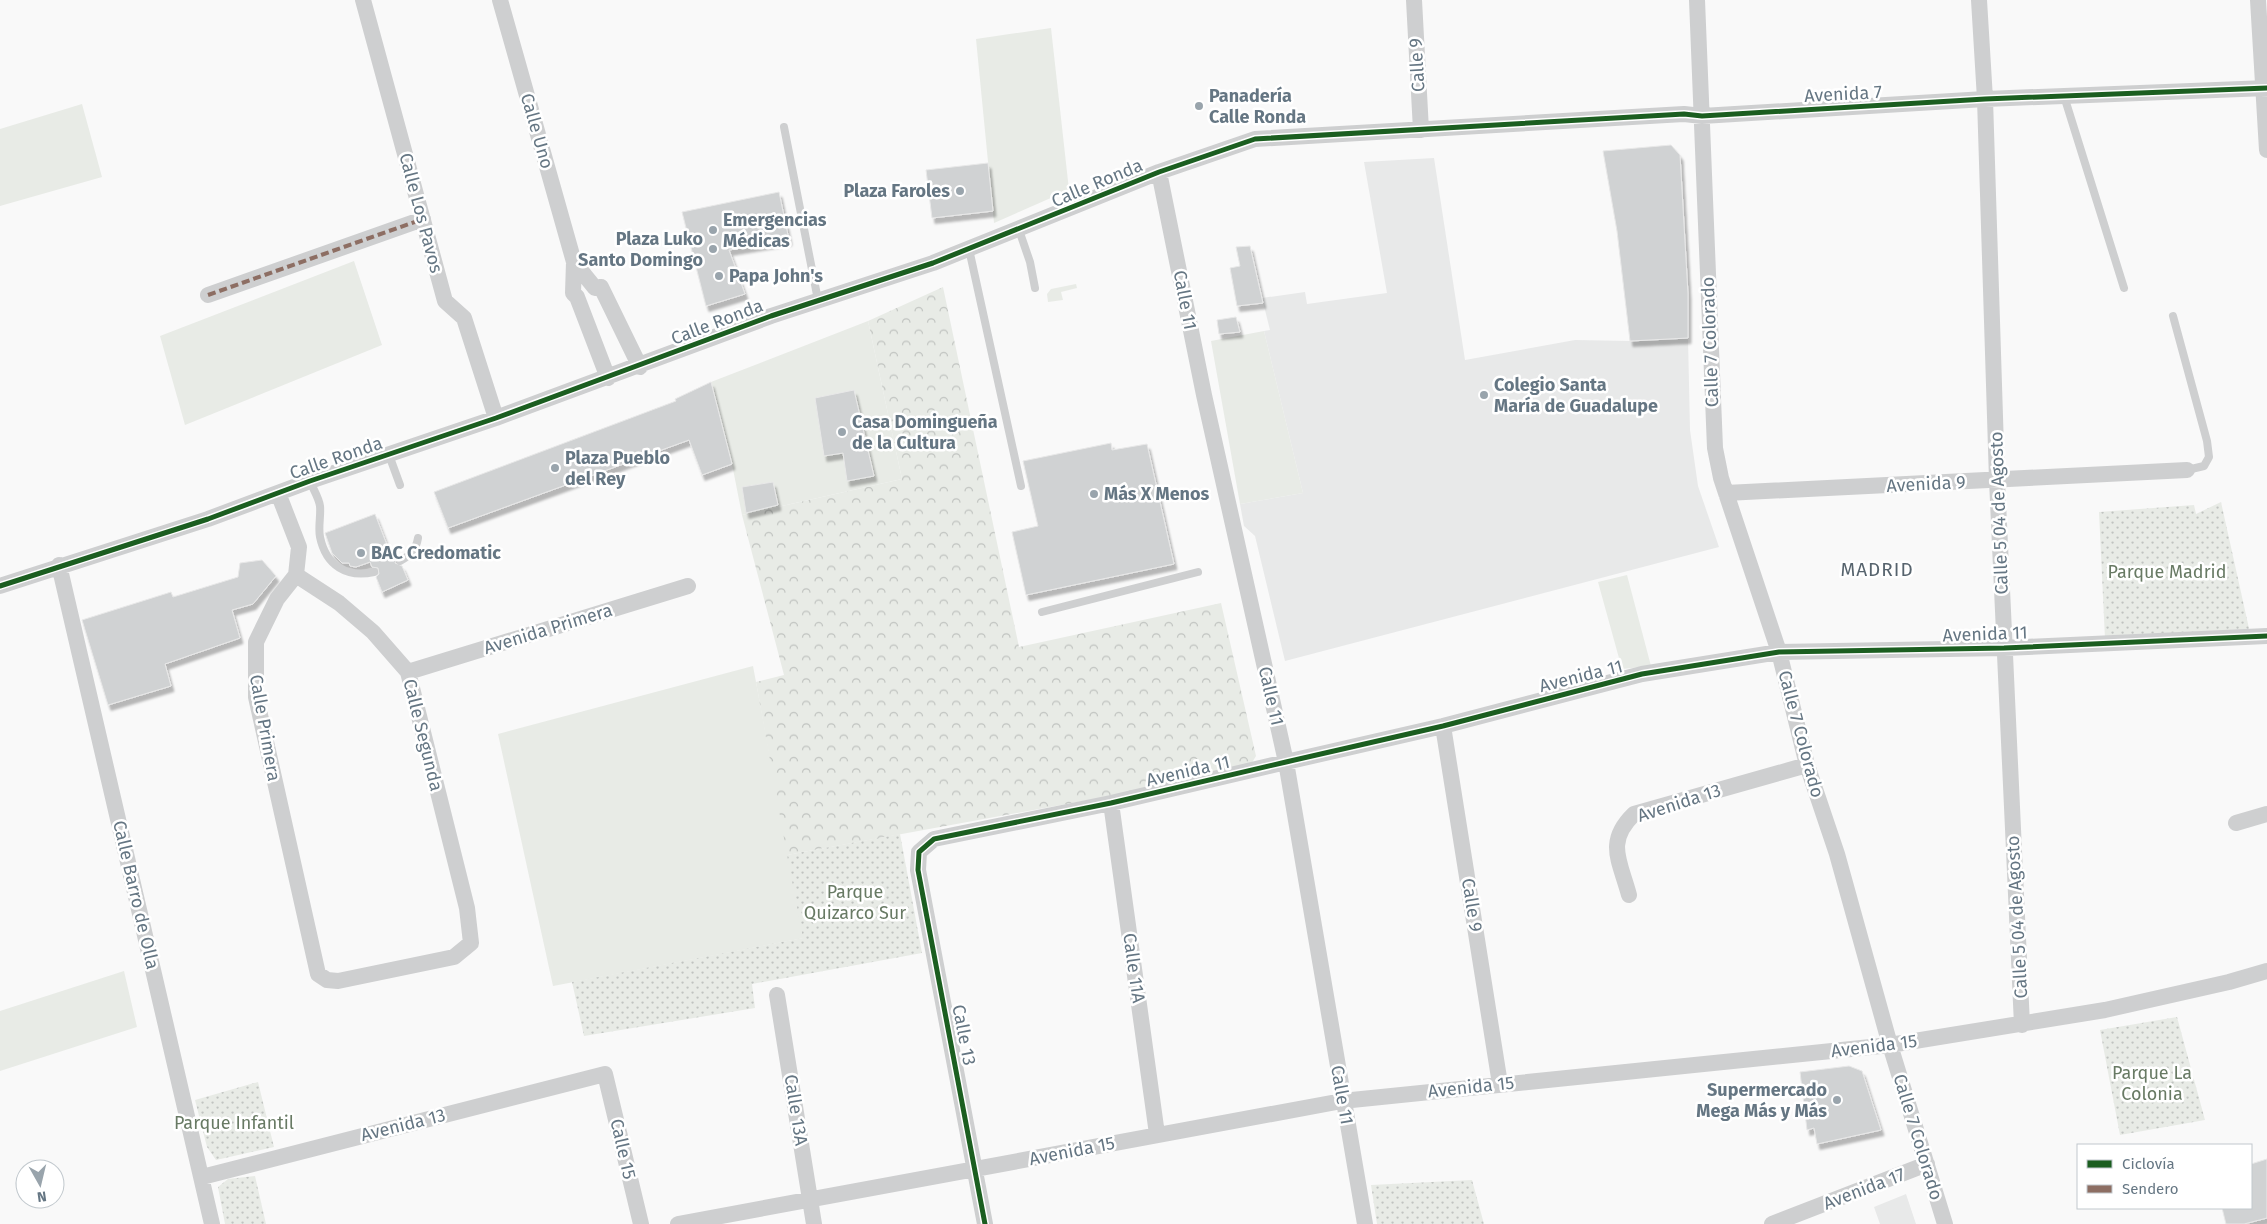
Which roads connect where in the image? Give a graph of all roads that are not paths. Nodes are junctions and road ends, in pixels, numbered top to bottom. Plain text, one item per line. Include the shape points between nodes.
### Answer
1 (363, 0) edge
2 (500, 0) edge
3 (1414, 0) edge
4 (1697, 0) edge
5 (1979, 0) edge
6 (2258, 0) edge
7 (2265, 88) edge
8 (2064, 96) junction
9 (1985, 99) junction
10 (1702, 116) junction
11 (784, 127) dead end
12 (1421, 130) junction
13 (2267, 150) edge
14 (1159, 172) junction
15 (423, 220) junction
16 (1020, 230) junction
17 (969, 249) junction
18 (574, 262) junction
19 (1035, 288) dead end
20 (2124, 288) dead end
21 (208, 295) dead end
22 (818, 300) junction
23 (2173, 316) dead end
24 (640, 367) junction
25 (608, 378) junction
26 (496, 418) junction
27 (388, 455) junction
28 (2187, 470) joint
29 (1997, 480) junction
30 (310, 481) junction
31 (400, 485) dead end
32 (1021, 486) dead end
33 (278, 493) junction
34 (1726, 493) junction
35 (418, 538) dead end
36 (400, 561) dead end
37 (59, 565) junction
38 (374, 572) dead end
39 (1198, 572) dead end
40 (296, 575) junction
41 (0, 586) edge
42 (688, 586) dead end
43 (1042, 612) dead end
44 (2267, 636) edge
45 (2004, 648) junction
46 (1779, 652) junction
47 (408, 672) junction
48 (1443, 726) junction
49 (1286, 762) junction
50 (1807, 765) junction
51 (1110, 803) junction
52 (2267, 814) edge
53 (2236, 823) dead end
54 (919, 852) joint
55 (1630, 895) dead end
56 (471, 943) joint
57 (2267, 970) edge
58 (777, 995) dead end
59 (2022, 1025) junction
60 (1890, 1045) junction
61 (605, 1074) joint
62 (1500, 1084) junction
63 (1342, 1101) junction
64 (1157, 1134) junction
65 (1927, 1164) junction
66 (976, 1170) junction
67 (202, 1177) junction
68 (810, 1198) junction
69 (212, 1224) edge
70 (641, 1224) edge
71 (678, 1224) edge
72 (814, 1224) edge
73 (985, 1224) edge
74 (1365, 1224) edge
75 (1772, 1224) edge
76 (1945, 1224) edge

1 - 15 street, Calle Los Pavos
2 - 18 street, Calle Uno
3 - 12 street, Calle 9
4 - 10 street, Calle 7 Colorado
5 - 9 street, Calle 5 04 de Agosto
6 - 7 street
7 - 8 street, Avenida 7
7 - 13 street
8 - 9 street, Avenida 7
8 - 20 lane
9 - 10 street, Avenida 7
9 - 29 street, Calle 5 04 de Agosto
10 - 12 street, Avenida 7 via 1684,114
10 - 34 street, Calle 7 Colorado via 1711,402 1715,448
11 - 22 lane
12 - 14 street, Calle Ronda via 1255,139
14 - 16 street, Calle Ronda
14 - 49 street, Calle 11 via 1204,395
15 - 21 street
15 - 26 street, Calle Los Pavos via 445,301 464,318
16 - 17 street, Calle Ronda
16 - 19 lane
17 - 22 street, Calle Ronda
17 - 32 lane
18 - 24 street, Calle Uno via 595,288 601,287
18 - 25 street, Calle Uno via 573,293
22 - 24 street, Calle Ronda
23 - 28 lane via 2209,457 2204,466
24 - 25 street, Calle Ronda
25 - 26 street, Calle Ronda
26 - 27 street, Calle Ronda
27 - 30 street, Calle Ronda
27 - 31 lane
28 - 29 street, Avenida 9
29 - 34 street, Avenida 9
29 - 45 street, Calle 5 04 de Agosto
30 - 33 street, Calle Ronda
30 - 38 lane via 320,505 320,537 327,558 348,573
33 - 37 street, Calle Ronda via 135,543
33 - 40 street via 298,547
34 - 46 street, Calle 7 Colorado
35 - 36 lane via 411,555
37 - 41 street, Calle Ronda
37 - 67 street, Calle Barro de Olla
39 - 43 lane
40 - 47 street, Calle Segunda via 338,602 373,632
40 - 56 street, Calle Primera via 277,599 256,642 256,688 318,974 327,980 338,981 454,957
42 - 47 street, Avenida Primera
44 - 45 street, Avenida 11
45 - 46 street, Avenida 11
45 - 59 street, Calle 5 04 de Agosto
46 - 48 street, Avenida 11 via 1642,674
46 - 50 street, Calle 7 Colorado
47 - 56 street, Calle Segunda via 467,908
48 - 49 street, Avenida 11
48 - 62 street, Calle 9
49 - 51 street, Avenida 11
49 - 63 street, Calle 11
50 - 55 street, Avenida 13 via 1634,814 1621,827 1617,837 1617,850
50 - 60 street, Calle 7 Colorado via 1837,854
51 - 54 street, Avenida 11 via 934,838
51 - 64 street, Calle 11A
52 - 53 street
54 - 66 street, Calle 13 via 918,870
57 - 59 street, Avenida 15 via 2229,982
58 - 68 street, Calle 13A
59 - 60 street, Avenida 15
60 - 62 street, Avenida 15
60 - 65 street, Calle 7 Colorado
61 - 67 street, Avenida 13
61 - 70 street, Calle 15
62 - 63 street, Avenida 15
63 - 64 street, Avenida 15
63 - 74 street, Calle 11
64 - 66 street, Avenida 15
65 - 75 street, Avenida 17
65 - 76 street, Calle 7 Colorado
66 - 68 street, Avenida 15
66 - 73 street, Calle 13
67 - 69 street, Calle Barro de Olla
68 - 71 street, Avenida 15
68 - 72 street, Calle 13A

